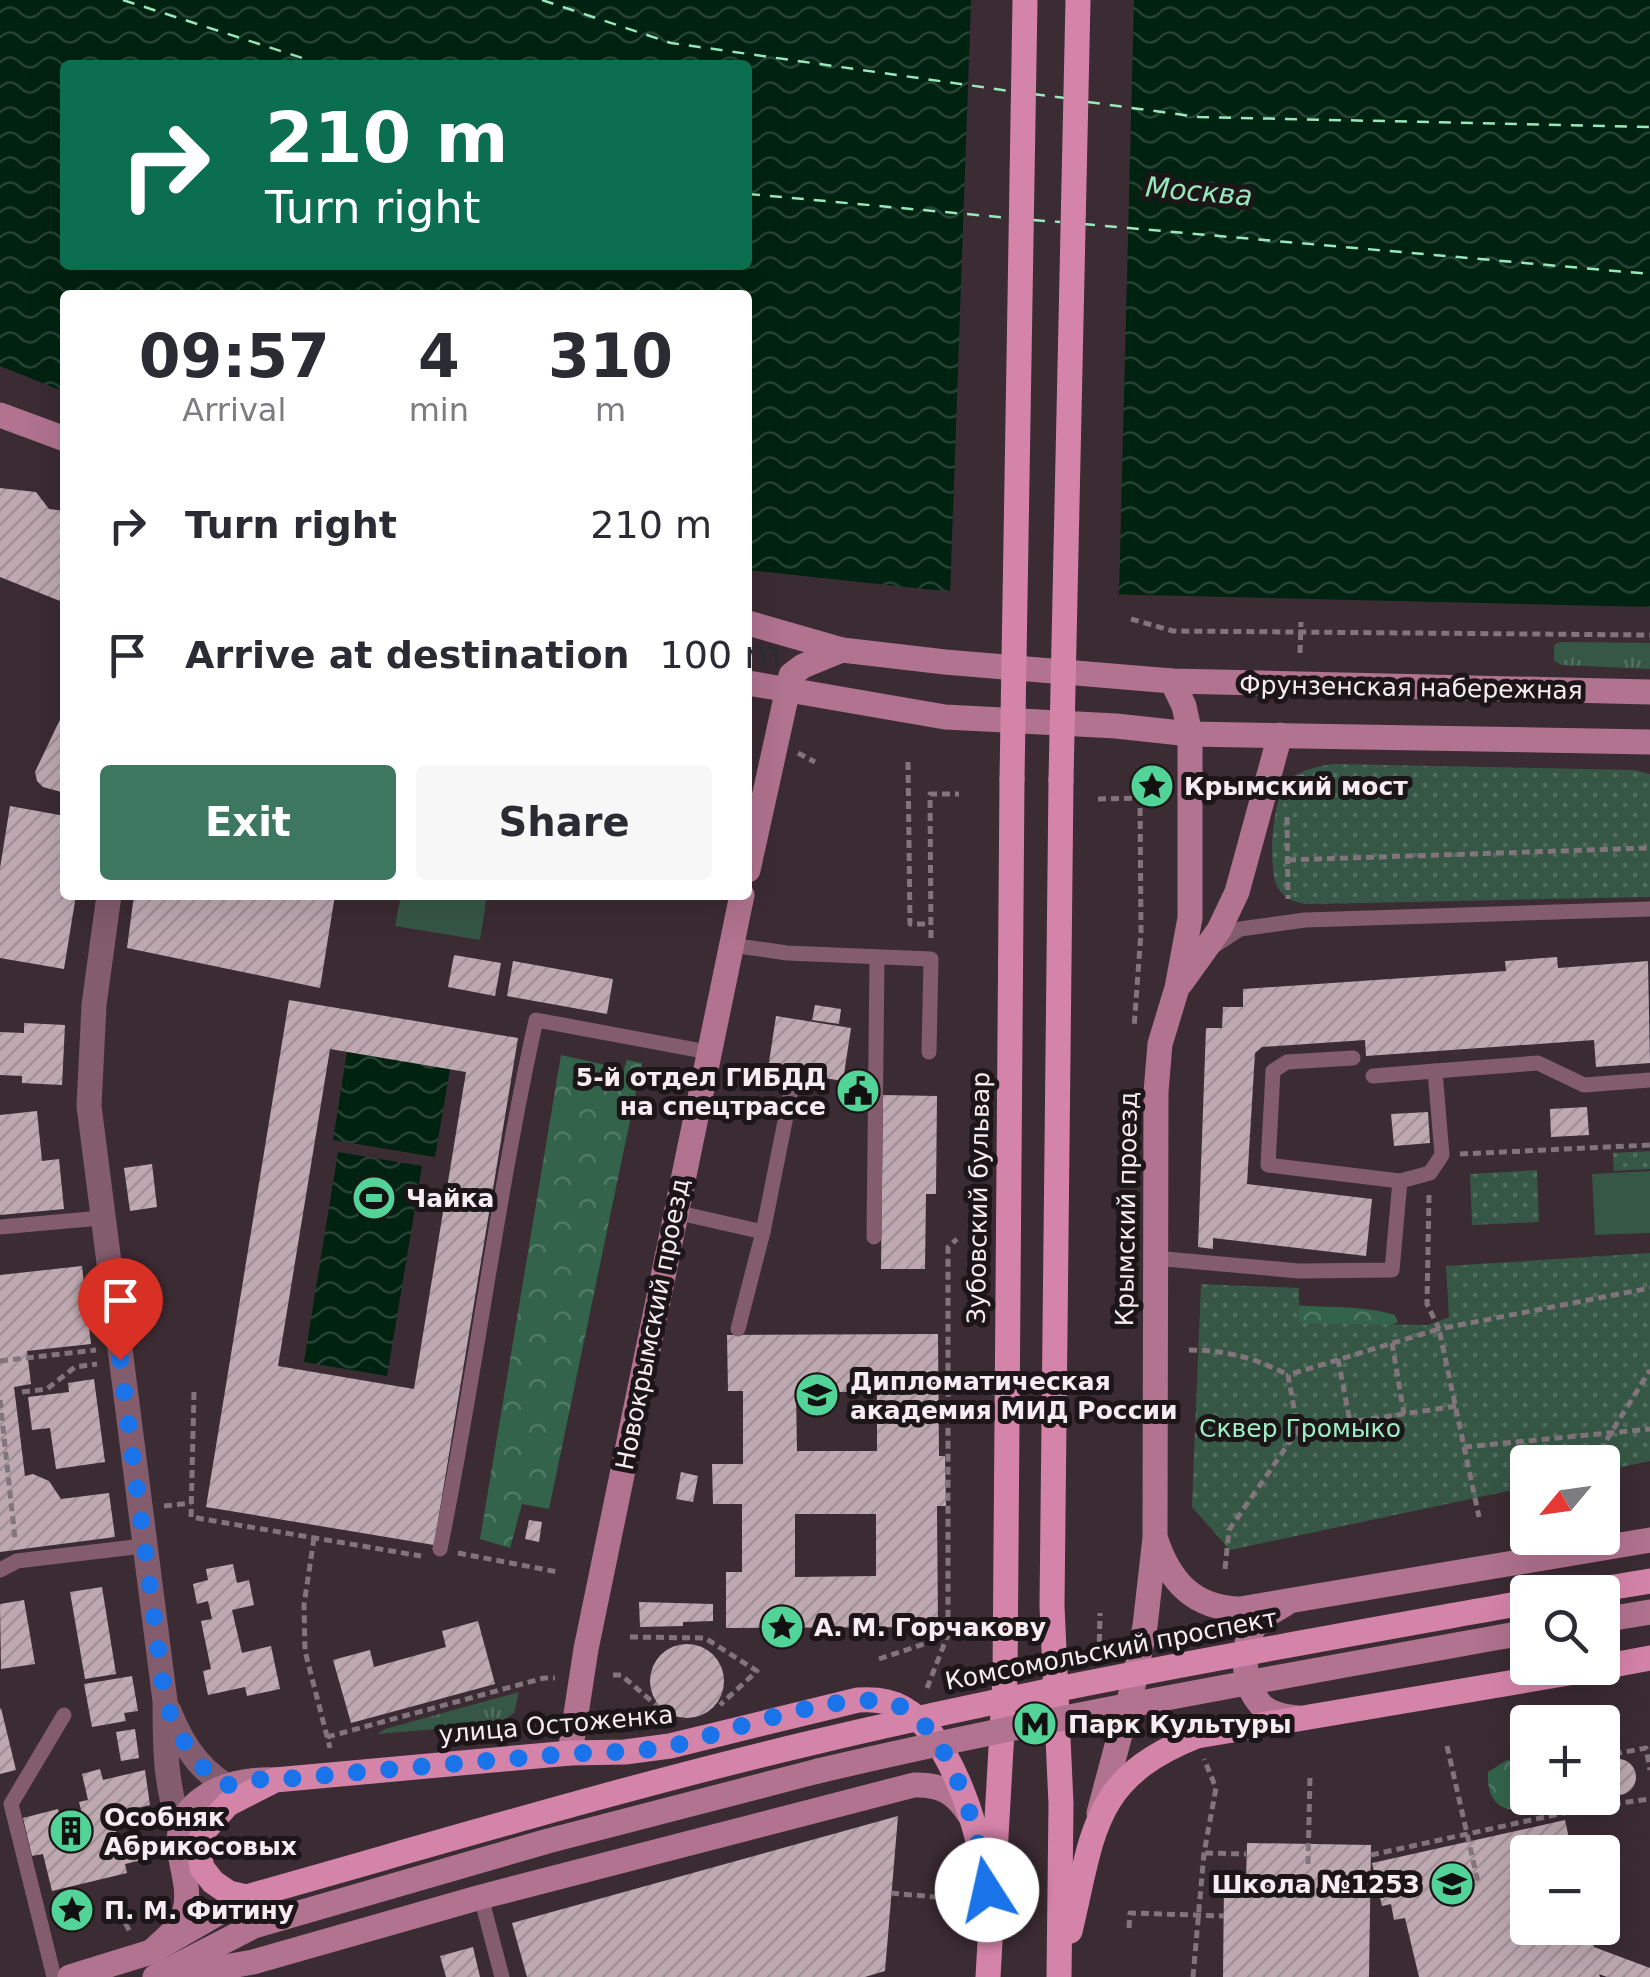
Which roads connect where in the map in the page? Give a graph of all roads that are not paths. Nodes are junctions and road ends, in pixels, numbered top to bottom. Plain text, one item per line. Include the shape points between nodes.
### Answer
1 (1025, 0) edge
2 (1078, 0) edge
3 (0, 415) edge
4 (60, 437) edge
5 (752, 625) edge
6 (842, 650) junction
7 (1172, 681) junction
8 (752, 684) edge
9 (786, 692) junction
10 (1650, 692) edge
11 (1190, 734) junction
12 (1280, 735) junction
13 (1650, 742) edge
14 (752, 851) edge
15 (108, 900) edge
16 (741, 900) edge
17 (1650, 909) edge
18 (731, 945) junction
19 (1203, 954) junction
20 (877, 956) junction
21 (1177, 988) junction
22 (708, 1052) junction
23 (930, 1052) dead end
24 (1353, 1058) dead end
25 (1435, 1071) junction
26 (1373, 1076) dead end
27 (1650, 1080) edge
28 (790, 1091) dead end
29 (1400, 1181) junction
30 (675, 1212) junction
31 (102, 1218) junction
32 (0, 1228) edge
33 (763, 1232) junction
34 (874, 1237) dead end
35 (1154, 1258) junction
36 (738, 1329) dead end
37 (1155, 1538) junction
38 (1650, 1540) edge
39 (143, 1546) junction
40 (440, 1549) road end
41 (0, 1570) edge
42 (1650, 1581) edge
43 (1620, 1586) edge
44 (1290, 1602) junction
45 (1510, 1605) edge
46 (1650, 1612) edge
47 (1620, 1617) edge
48 (1510, 1635) edge
49 (1650, 1658) edge
50 (1620, 1663) edge
51 (1510, 1682) edge
52 (165, 1701) junction
53 (64, 1715) dead end
54 (1298, 1718) junction
55 (570, 1754) junction
56 (233, 1790) junction
57 (1098, 1818) junction
58 (973, 1822) junction
59 (182, 1829) junction
60 (246, 1897) junction
61 (480, 1897) junction
62 (990, 1917) junction
63 (159, 1964) edge
64 (1060, 1976) edge
65 (54, 1977) edge
66 (70, 1977) edge
67 (502, 1977) edge
68 (988, 1977) edge

1 - 62 main road, Зубовский бульвар, bridge via 1005,1678
2 - 64 main road, bridge via 1052,1606
3 - 4 main road
5 - 6 main road, Фрунзенская набережная
6 - 7 main road, Фрунзенская набережная
6 - 9 main road via 803,666 791,675
7 - 10 main road, Фрунзенская набережная
7 - 11 main road, Крымский проезд
8 - 9 main road, Фрунзенская набережная
9 - 11 main road, Фрунзенская набережная via 945,717
9 - 14 main road
11 - 12 main road, Фрунзенская набережная
11 - 21 main road, Крымский проезд via 1190,918
12 - 13 main road, Фрунзенская набережная
12 - 19 main road via 1237,892
15 - 31 street via 88,1082
16 - 18 main road, Новокрымский проезд
17 - 19 lane via 1305,920 1240,929
18 - 20 lane
18 - 22 main road, Новокрымский проезд
19 - 21 main road
20 - 23 lane via 936,959
20 - 34 lane
21 - 35 main road, Крымский проезд via 1160,1044
22 - 30 main road, Новокрымский проезд
22 - 40 lane via 536,1020
24 - 29 lane via 1287,1062 1273,1070 1268,1165
25 - 26 lane
25 - 27 lane via 1538,1062 1584,1085
25 - 29 lane via 1442,1155 1430,1172
28 - 33 lane
29 - 35 lane via 1392,1270 1299,1271
30 - 33 lane
30 - 55 main road, Новокрымский проезд
31 - 32 lane
31 - 39 street
33 - 36 lane
35 - 37 main road, Крымский проезд
37 - 44 main road via 1175,1580 1204,1603 1240,1609
37 - 57 main road, Крымский проезд via 1134,1682
38 - 44 main road
39 - 41 lane via 17,1562
39 - 52 street
42 - 43 main road
44 - 54 main road via 1250,1634 1246,1669 1260,1704
45 - 60 main road, Комсомольский проспект, bridge via 1172,1666 830,1738
46 - 47 main road
48 - 63 main road, bridge via 974,1734 585,1831 254,1926
49 - 50 main road
51 - 54 main road
52 - 56 street via 192,1756
52 - 59 street via 166,1770
53 - 65 lane via 11,1804
54 - 57 main road via 1197,1736 1156,1754 1133,1770
55 - 56 main road, улица Остоженка via 275,1780
55 - 58 main road, улица Остоженка via 670,1746 878,1699 908,1711 933,1736
56 - 59 main road, улица Остоженка via 195,1807
56 - 60 main road, улица Остоженка via 203,1832 198,1852 213,1882
57 - 64 main road, Крымский проезд
58 - 61 main road via 954,1794 914,1785
58 - 62 main road, улица Остоженка
59 - 63 main road via 185,1909
60 - 63 main road
61 - 63 main road via 253,1962 208,1970
61 - 67 lane
62 - 68 main road, Зубовский бульвар
63 - 66 main road

